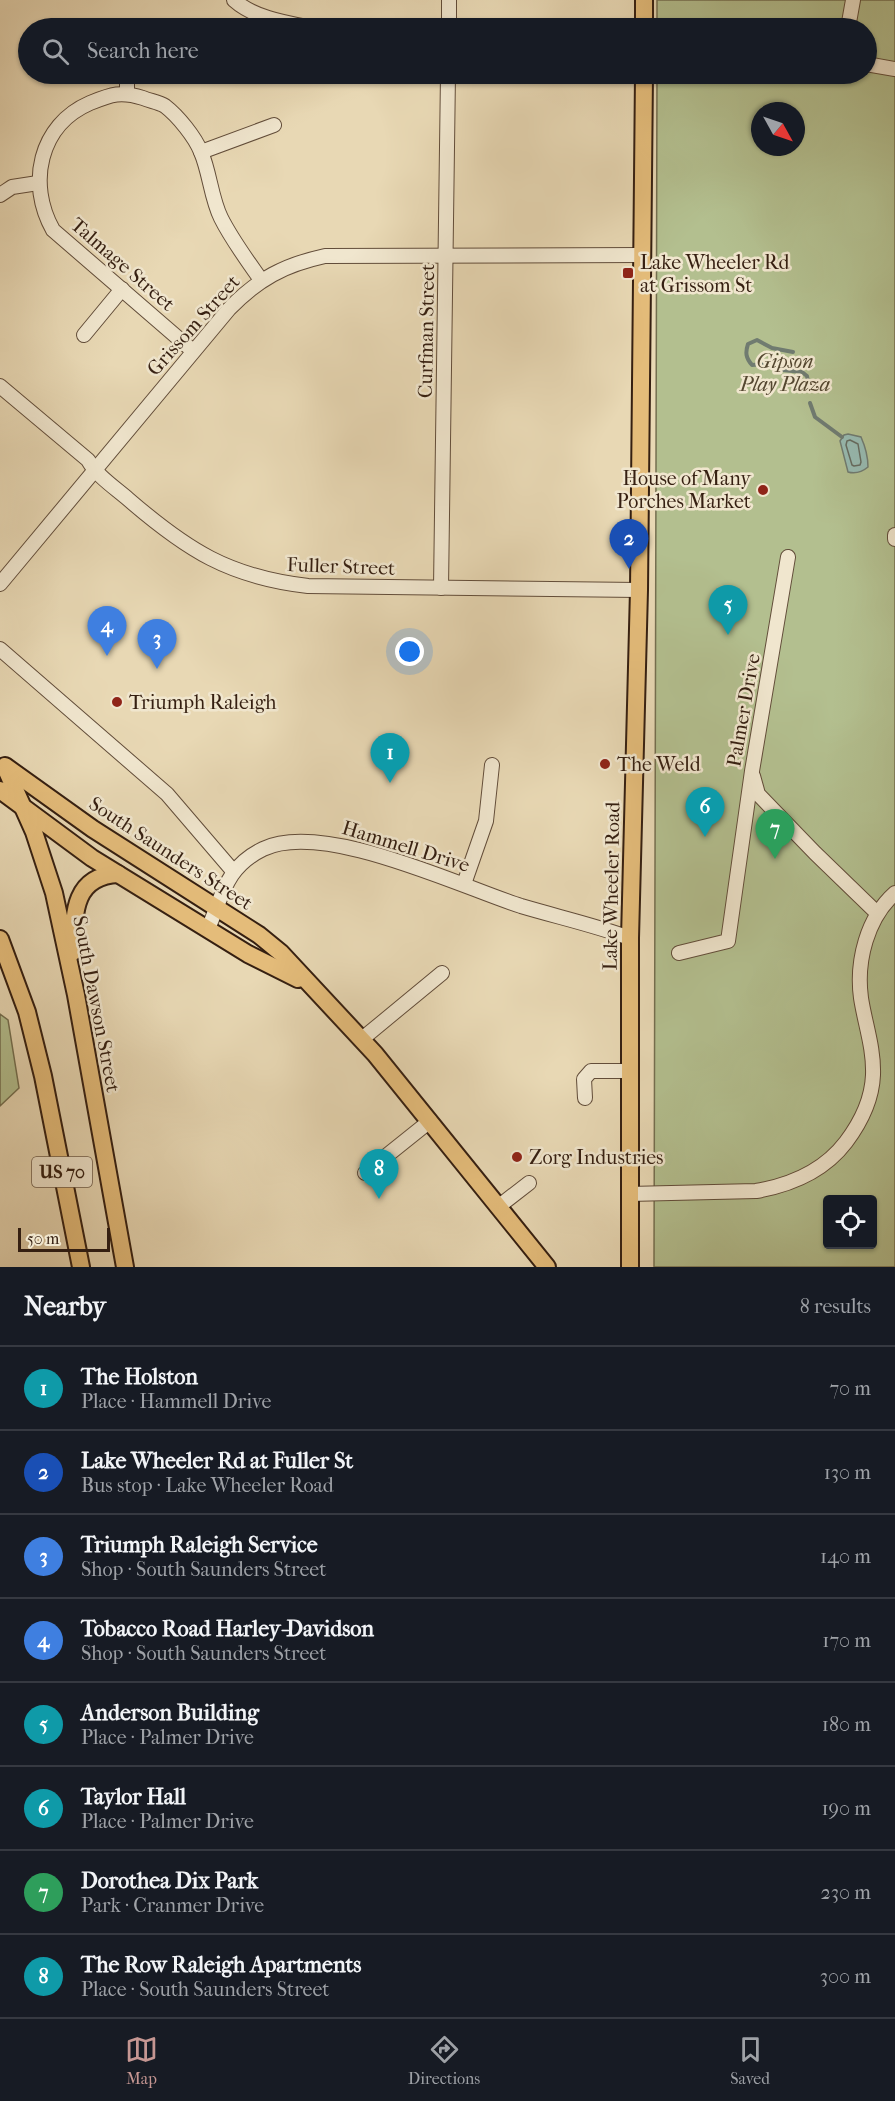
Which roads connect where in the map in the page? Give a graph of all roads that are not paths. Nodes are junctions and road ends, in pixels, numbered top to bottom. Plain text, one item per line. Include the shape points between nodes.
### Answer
1 (234, 0) edge
2 (449, 0) edge
3 (644, 0) edge
4 (853, 0) edge
5 (269, 18) edge
6 (448, 18) edge
7 (644, 18) edge
8 (850, 18) edge
9 (877, 66) edge
10 (895, 69) edge
11 (126, 84) edge
12 (448, 84) edge
13 (644, 84) edge
14 (126, 93) junction
15 (273, 125) dead end
16 (201, 152) junction
17 (38, 183) junction
18 (0, 195) edge
19 (644, 255) junction
20 (447, 256) junction
21 (261, 280) junction
22 (122, 289) junction
23 (84, 335) dead end
24 (193, 351) junction
25 (0, 386) edge
26 (94, 470) junction
27 (788, 557) dead end
28 (0, 584) edge
29 (441, 588) junction
30 (639, 590) junction
31 (0, 650) edge
32 (3, 762) edge
33 (492, 765) dead end
34 (752, 771) junction
35 (0, 790) edge
36 (23, 807) junction
37 (233, 871) junction
38 (118, 874) junction
39 (464, 884) junction
40 (895, 893) edge
41 (217, 907) junction
42 (878, 913) junction
43 (208, 929) junction
44 (630, 938) junction
45 (0, 939) edge
46 (679, 953) dead end
47 (72, 972) junction
48 (442, 973) dead end
49 (307, 984) junction
50 (362, 1039) junction
51 (630, 1071) junction
52 (585, 1098) dead end
53 (430, 1121) junction
54 (365, 1173) dead end
55 (529, 1183) dead end
56 (629, 1194) junction
57 (498, 1207) junction
58 (81, 1265) edge
59 (125, 1267) edge
60 (547, 1267) edge
61 (630, 1267) edge

1 - 5 street
2 - 6 street
3 - 7 main road
4 - 8 street
9 - 10 street
11 - 14 street
12 - 20 street, Curfman Street
13 - 19 main road, Lake Wheeler Road
14 - 16 street via 162,105 179,118
14 - 17 street, Talmage Street via 76,109 58,126 45,147
15 - 16 street
16 - 21 street via 221,218
17 - 18 street via 12,187
17 - 22 street, Talmage Street via 53,230
19 - 20 street, Grissom Street
19 - 30 main road, Lake Wheeler Road
20 - 21 street, Grissom Street via 324,256 302,261
20 - 29 street, Curfman Street
21 - 24 street, Grissom Street via 229,309
22 - 23 street
22 - 24 street, Talmage Street
24 - 26 street, Grissom Street
25 - 26 street, Fuller Street via 88,460
26 - 28 street, Grissom Street
26 - 29 street, Fuller Street via 191,549 238,571 273,582 308,586
27 - 34 street, Palmer Drive
29 - 30 street, Fuller Street
30 - 44 main road, Lake Wheeler Road
31 - 37 street, South Saunders Street via 166,794
32 - 36 main road, South Dawson Street / US 70
32 - 41 main road, South Saunders Street via 93,829
33 - 39 street via 486,821
34 - 42 street via 758,794
34 - 46 street, Palmer Drive via 728,941
35 - 36 main road, South Saunders Street
36 - 38 main road, South Saunders Street
36 - 47 main road, South Dawson Street / US 70 via 54,893
37 - 39 street, Hammell Drive via 264,848 305,840 357,850
37 - 41 street, Hammell Drive
38 - 43 main road, South Saunders Street
38 - 47 main road via 93,880 80,895
39 - 44 street, Hammell Drive
40 - 42 street
41 - 43 street, Hammell Drive
41 - 49 main road, South Saunders Street via 280,953
42 - 56 street via 866,940 860,977 872,1057 871,1091 861,1119 839,1150 811,1173 773,1188
43 - 49 main road, South Saunders Street
44 - 51 main road, Lake Wheeler Road
45 - 58 main road, US 70 via 27,1012 43,1076
47 - 59 main road, South Dawson Street / US 70
48 - 50 street
49 - 50 main road, South Saunders Street
50 - 53 main road, South Saunders Street
51 - 52 street via 591,1071 584,1079
51 - 56 main road, Lake Wheeler Road
53 - 54 street
53 - 57 main road, South Saunders Street
55 - 57 street
56 - 61 main road, Lake Wheeler Road
57 - 60 main road, South Saunders Street

